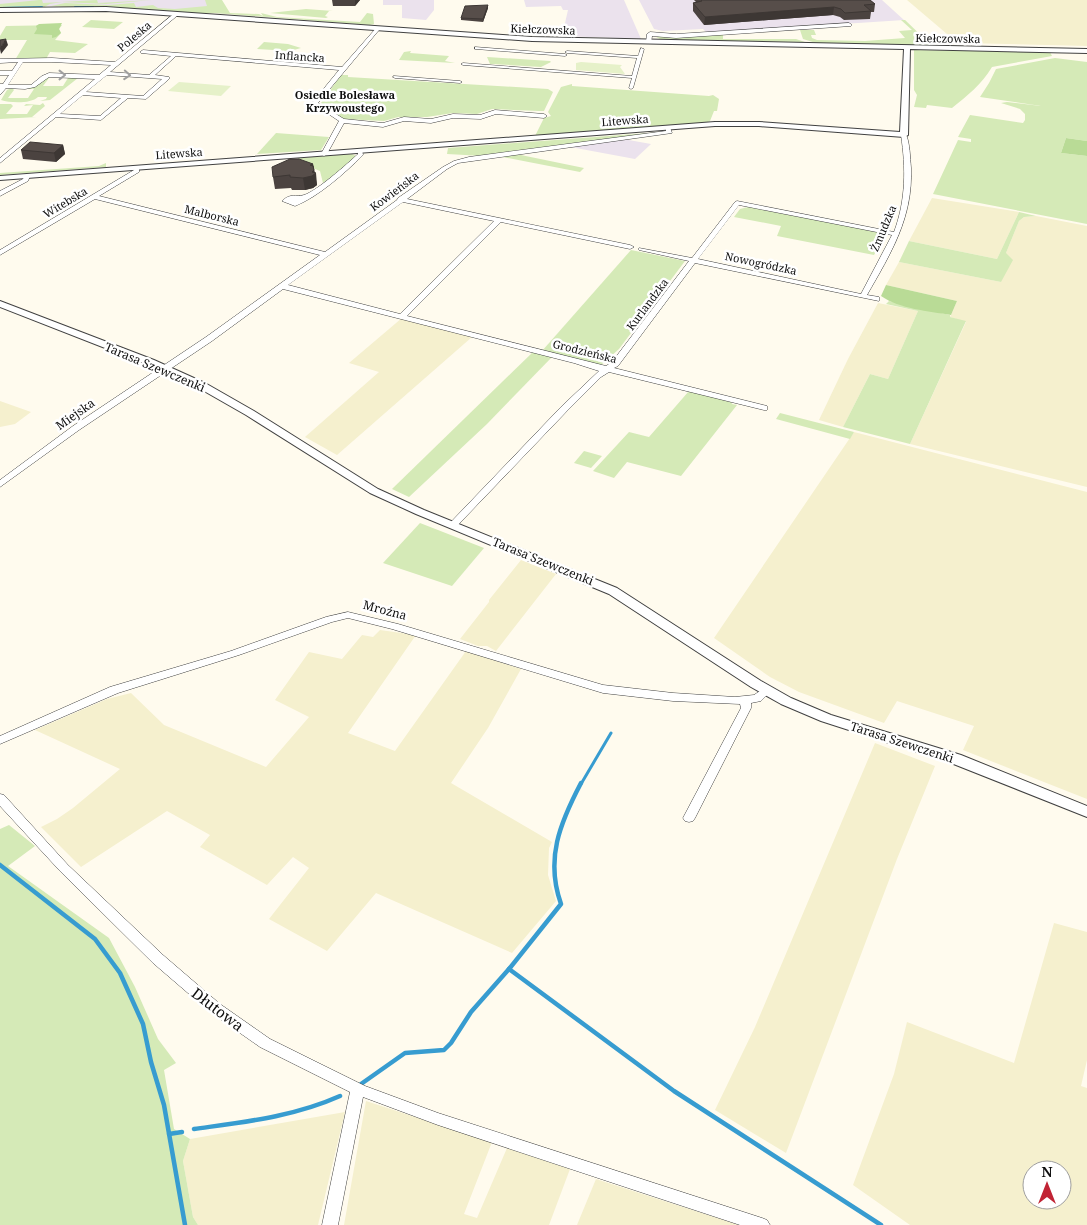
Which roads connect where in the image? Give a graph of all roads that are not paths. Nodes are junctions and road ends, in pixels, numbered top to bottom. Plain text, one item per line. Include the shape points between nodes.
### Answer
1 (0, 10) edge
2 (176, 14) junction
3 (850, 25) dead end
4 (377, 28) junction
5 (649, 42) junction
6 (907, 47) junction
7 (476, 48) dead end
8 (642, 49) dead end
9 (1087, 51) edge
10 (143, 52) dead end
11 (174, 56) junction
12 (640, 57) junction
13 (22, 60) junction
14 (0, 61) edge
15 (256, 63) joint
16 (116, 64) junction
17 (462, 64) dead end
18 (343, 69) junction
19 (0, 73) edge
20 (14, 73) junction
21 (102, 75) junction
22 (150, 77) junction
23 (395, 77) dead end
24 (634, 77) junction
25 (460, 82) dead end
26 (3, 86) edge
27 (632, 88) dead end
28 (0, 93) edge
29 (81, 93) junction
30 (126, 97) junction
31 (55, 115) junction
32 (544, 116) dead end
33 (342, 121) junction
34 (668, 128) junction
35 (904, 135) junction
36 (360, 151) junction
37 (324, 154) junction
38 (0, 160) edge
39 (137, 168) junction
40 (27, 176) junction
41 (0, 178) edge
42 (0, 194) edge
43 (94, 197) junction
44 (304, 198) dead end
45 (400, 199) junction
46 (499, 220) junction
47 (896, 234) junction
48 (630, 247) dead end
49 (641, 249) dead end
50 (0, 253) edge
51 (325, 254) junction
52 (694, 260) junction
53 (281, 286) junction
54 (863, 296) junction
55 (876, 299) dead end
56 (0, 304) edge
57 (402, 316) junction
58 (165, 368) junction
59 (608, 368) junction
60 (764, 408) dead end
61 (0, 484) edge
62 (453, 525) junction
63 (766, 690) junction
64 (746, 701) junction
65 (0, 740) edge
66 (0, 798) edge
67 (1087, 812) edge
68 (689, 818) dead end
69 (360, 1090) junction
70 (330, 1225) edge
71 (762, 1225) edge

1 - 2 street, Kiełczowska via 78,8
2 - 4 street, Kiełczowska
2 - 16 street, Poleska
3 - 5 street via 676,36 650,34
4 - 5 street, Kiełczowska via 520,39
4 - 18 street, Inflancka
5 - 6 street, Kiełczowska
6 - 9 street, Kiełczowska
6 - 35 street, Żmudzka
7 - 12 street
8 - 12 street
10 - 11 street, Poleska
11 - 15 street, Poleska
11 - 22 street
12 - 24 street
13 - 14 street
13 - 16 street
13 - 20 street
15 - 18 street, Inflancka
16 - 21 street, Poleska
17 - 24 street
18 - 33 street, Inflancka via 315,103
19 - 20 street
20 - 26 street
21 -> 22 street
26 -> 21 street via 32,86 49,75
21 - 29 street, Poleska
22 - 30 street via 168,78 144,98
23 - 25 street
24 - 27 street
26 - 28 street
29 - 30 street
29 - 31 street, Poleska
30 - 31 street via 101,118
31 - 38 street, Poleska
32 - 33 street via 495,112 481,118 404,119 384,124
33 - 37 street
34 - 35 street, Litewska via 751,124
34 - 36 street, Litewska
34 - 45 street, Kowieńska via 670,132 456,162
35 - 47 street, Żmudzka via 906,200
36 - 37 street, Litewska
36 - 44 street via 361,154 342,172
37 - 39 street, Litewska
39 - 40 street, Litewska
39 - 43 street, Witebska
40 - 41 street, Litewska
40 - 42 street via 26,180
43 - 50 street, Witebska
43 - 51 street, Malborska
45 - 46 street
45 - 51 street, Kowieńska
46 - 48 street
46 - 57 street
47 - 52 street, Kurlandzka via 737,203
47 - 54 street, Żmudzka
49 - 52 street, Nowogródzka
51 - 53 street, Kowieńska
52 - 54 street, Nowogródzka
52 - 59 street, Kurlandzka via 624,352
53 - 57 street, Grodzieńska
53 - 58 street, Kowieńska
54 - 55 street, Nowogródzka
56 - 58 street, Tarasa Szewczenki
57 - 59 street, Grodzieńska
58 - 61 street, Miejska
58 - 62 street, Tarasa Szewczenki via 250,413 363,485
59 - 60 street, Grodzieńska
59 - 62 street, Kurlandzka via 559,413
62 - 63 street, Tarasa Szewczenki via 612,591
63 - 64 street via 757,698
63 - 67 street, Tarasa Szewczenki via 826,718 956,759
64 - 65 street, Mroźna via 673,697 603,688 348,615 114,690
64 - 68 street via 746,708
66 - 69 street, Dłutowa via 105,908 208,1002 265,1043
69 - 70 street via 356,1095
69 - 71 street, Dłutowa via 587,1169

